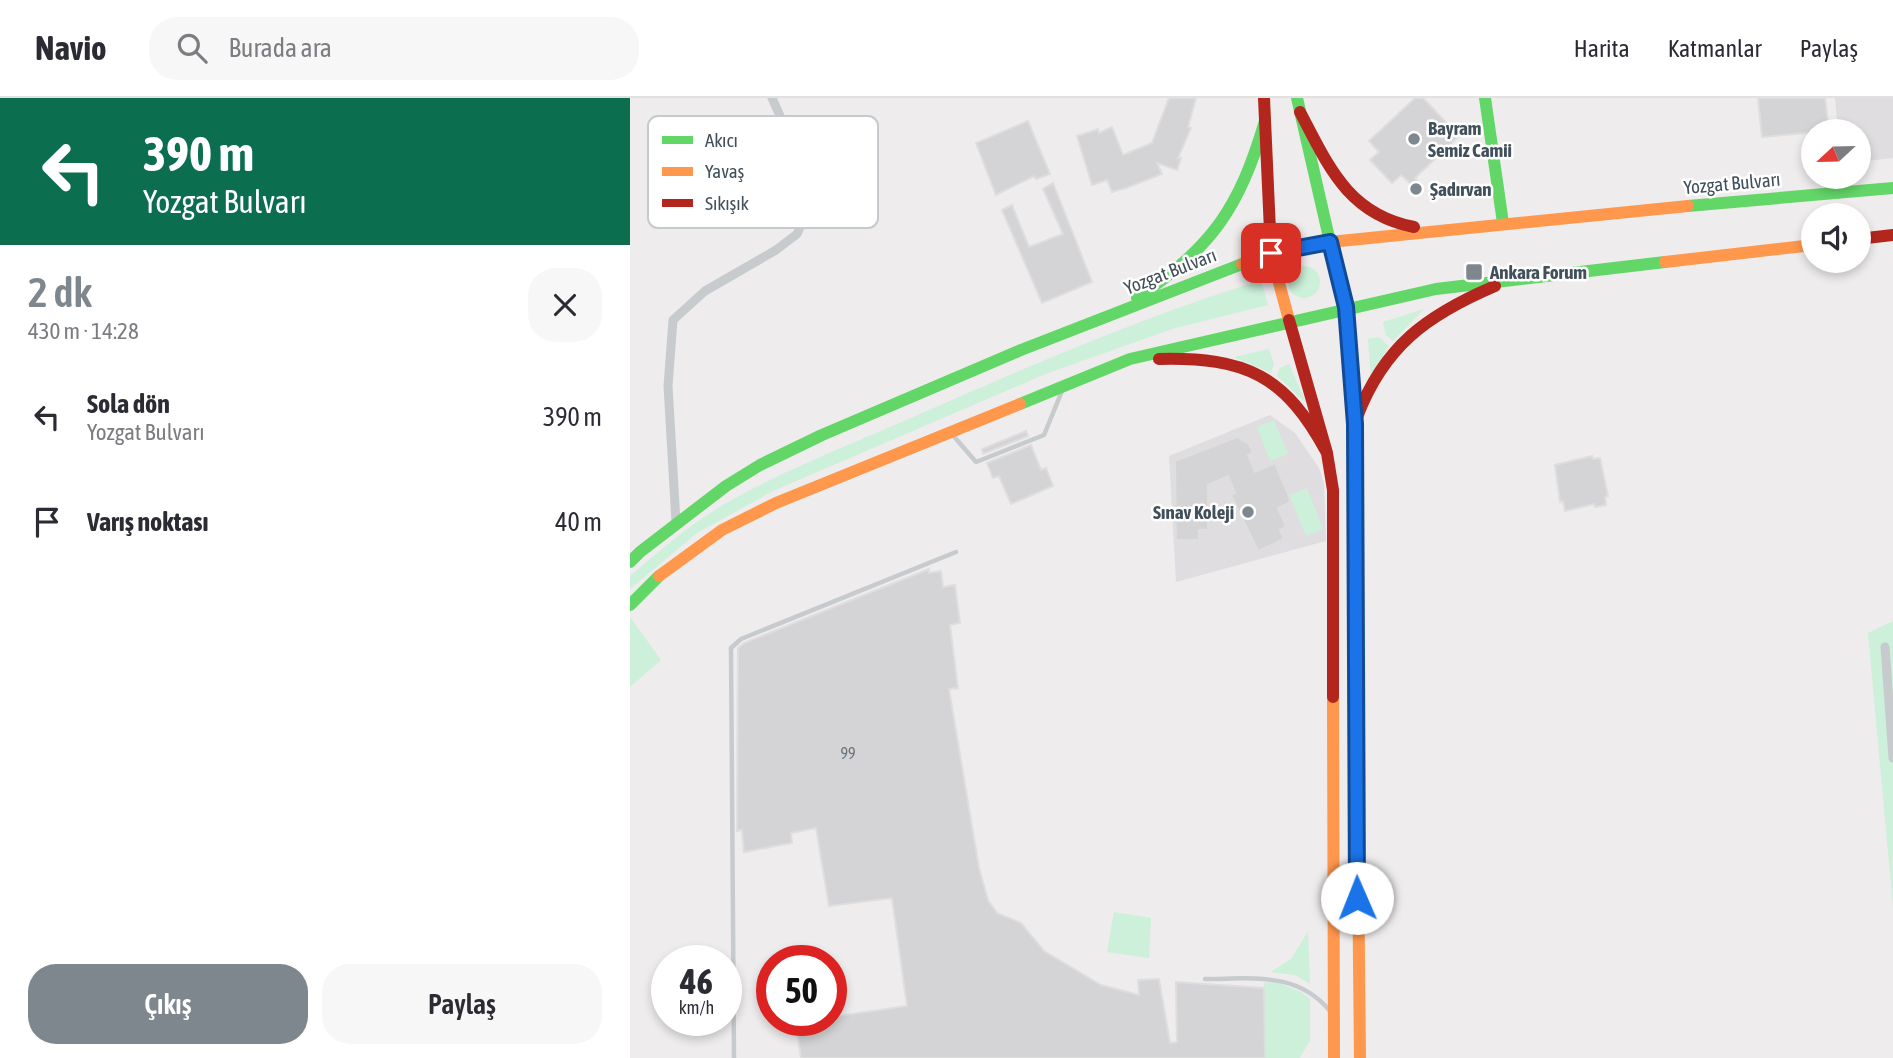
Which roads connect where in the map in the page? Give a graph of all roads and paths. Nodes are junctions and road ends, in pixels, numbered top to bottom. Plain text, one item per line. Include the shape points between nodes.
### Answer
1 (772, 98) edge
2 (1264, 98) edge
3 (1297, 98) edge
4 (1485, 98) edge
5 (1300, 112) junction
6 (780, 116) edge
7 (1265, 121) junction
8 (1893, 188) edge
9 (1503, 223) junction
10 (800, 228) edge
11 (1447, 230) junction
12 (1893, 235) edge
13 (1871, 238) edge
14 (1330, 242) junction
15 (1801, 246) edge
16 (1271, 253) junction
17 (1509, 280) junction
18 (1346, 307) junction
19 (1114, 313) junction
20 (1289, 320) junction
21 (1130, 359) junction
22 (1064, 386) junction
23 (1355, 424) junction
24 (951, 432) junction
25 (1327, 453) junction
26 (676, 522) junction
27 (956, 552) dead end
28 (633, 558) edge
29 (659, 576) junction
30 (630, 597) edge
31 (630, 605) edge
32 (1885, 648) dead end
33 (1893, 758) edge
34 (1205, 979) dead end
35 (1334, 1016) junction
36 (734, 1058) edge
37 (1334, 1058) edge
38 (1360, 1058) edge

1 - 6 street
2 - 7 main road
3 - 5 main road
4 - 9 main road
5 - 11 main road via 1345,191 1367,213 1392,226
5 - 14 main road
7 - 16 main road
7 - 19 main road via 1251,172 1233,208 1208,242 1175,273
8 - 9 main road, Yozgat Bulvarı
9 - 11 main road, Yozgat Bulvarı
10 - 26 street via 776,250 705,291 673,320 668,386
11 - 14 main road, Yozgat Bulvarı
12 - 13 main road
14 - 16 main road, Yozgat Bulvarı
14 - 18 main road
15 - 17 main road
16 - 19 main road, Yozgat Bulvarı
16 - 20 main road
17 - 18 main road
17 - 23 main road via 1428,317 1409,334 1366,393
18 - 20 main road
18 - 23 main road
19 - 26 main road, Yozgat Bulvarı via 822,435 760,466
20 - 21 main road
20 - 25 main road
21 - 22 main road
21 - 25 main road via 1197,357 1260,374 1300,404
22 - 24 main road
22 - 24 lane via 1044,435 975,462
23 - 38 main road
24 - 29 main road via 743,519
25 - 35 main road via 1334,516
26 - 28 main road, Yozgat Bulvarı
27 - 36 lane via 741,639 731,648
29 - 30 main road
29 - 31 main road
32 - 33 street
34 - 35 lane via 1288,981 1309,990
35 - 37 main road

